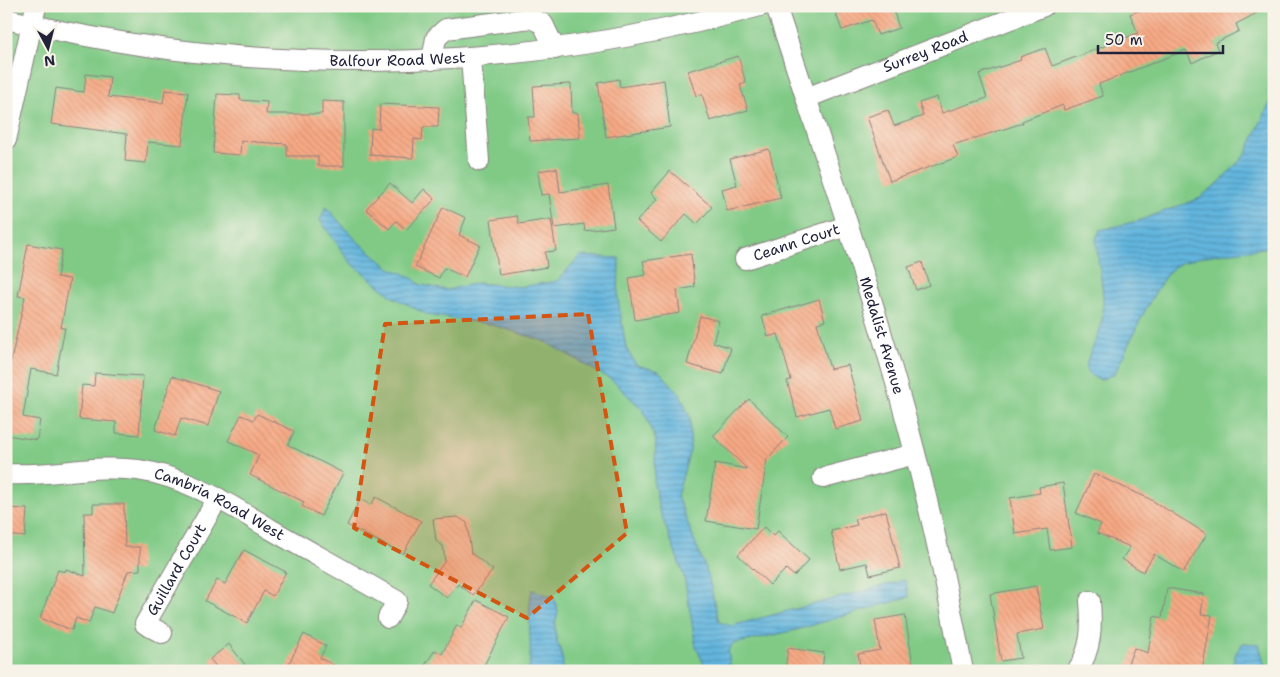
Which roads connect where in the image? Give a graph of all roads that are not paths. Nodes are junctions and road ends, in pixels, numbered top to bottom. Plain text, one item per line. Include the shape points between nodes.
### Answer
1 (760, 6) edge
2 (776, 6) edge
3 (1044, 6) edge
4 (34, 16) edge
5 (6, 19) edge
6 (555, 49) junction
7 (472, 58) junction
8 (432, 60) junction
9 (806, 98) junction
10 (6, 140) edge
11 (479, 161) dead end
12 (847, 226) junction
13 (745, 259) dead end
14 (915, 454) junction
15 (6, 474) edge
16 (823, 478) dead end
17 (218, 498) junction
18 (1090, 601) dead end
19 (388, 618) dead end
20 (162, 633) dead end
21 (963, 671) edge
22 (1077, 671) edge

1 - 6 street, Balfour Road West via 658,32
2 - 9 street, Medalist Avenue
3 - 9 street, Surrey Road
4 - 5 street, Balfour Road West
4 - 8 street, Balfour Road West via 162,49 256,59 331,62
4 - 10 street
6 - 7 street, Balfour Road West
6 - 8 street via 543,24 531,18 446,29 436,38
7 - 8 street, Balfour Road West
7 - 11 street
9 - 12 street, Medalist Avenue
12 - 13 street, Ceann Court
12 - 14 street, Medalist Avenue
14 - 16 street
14 - 21 street, Medalist Avenue via 946,582
15 - 17 street, Cambria Road West via 110,467 140,470 169,477
17 - 19 street, Cambria Road West via 397,601
17 - 20 street, Guillard Court via 145,624
18 - 22 street via 1092,626 1088,650

